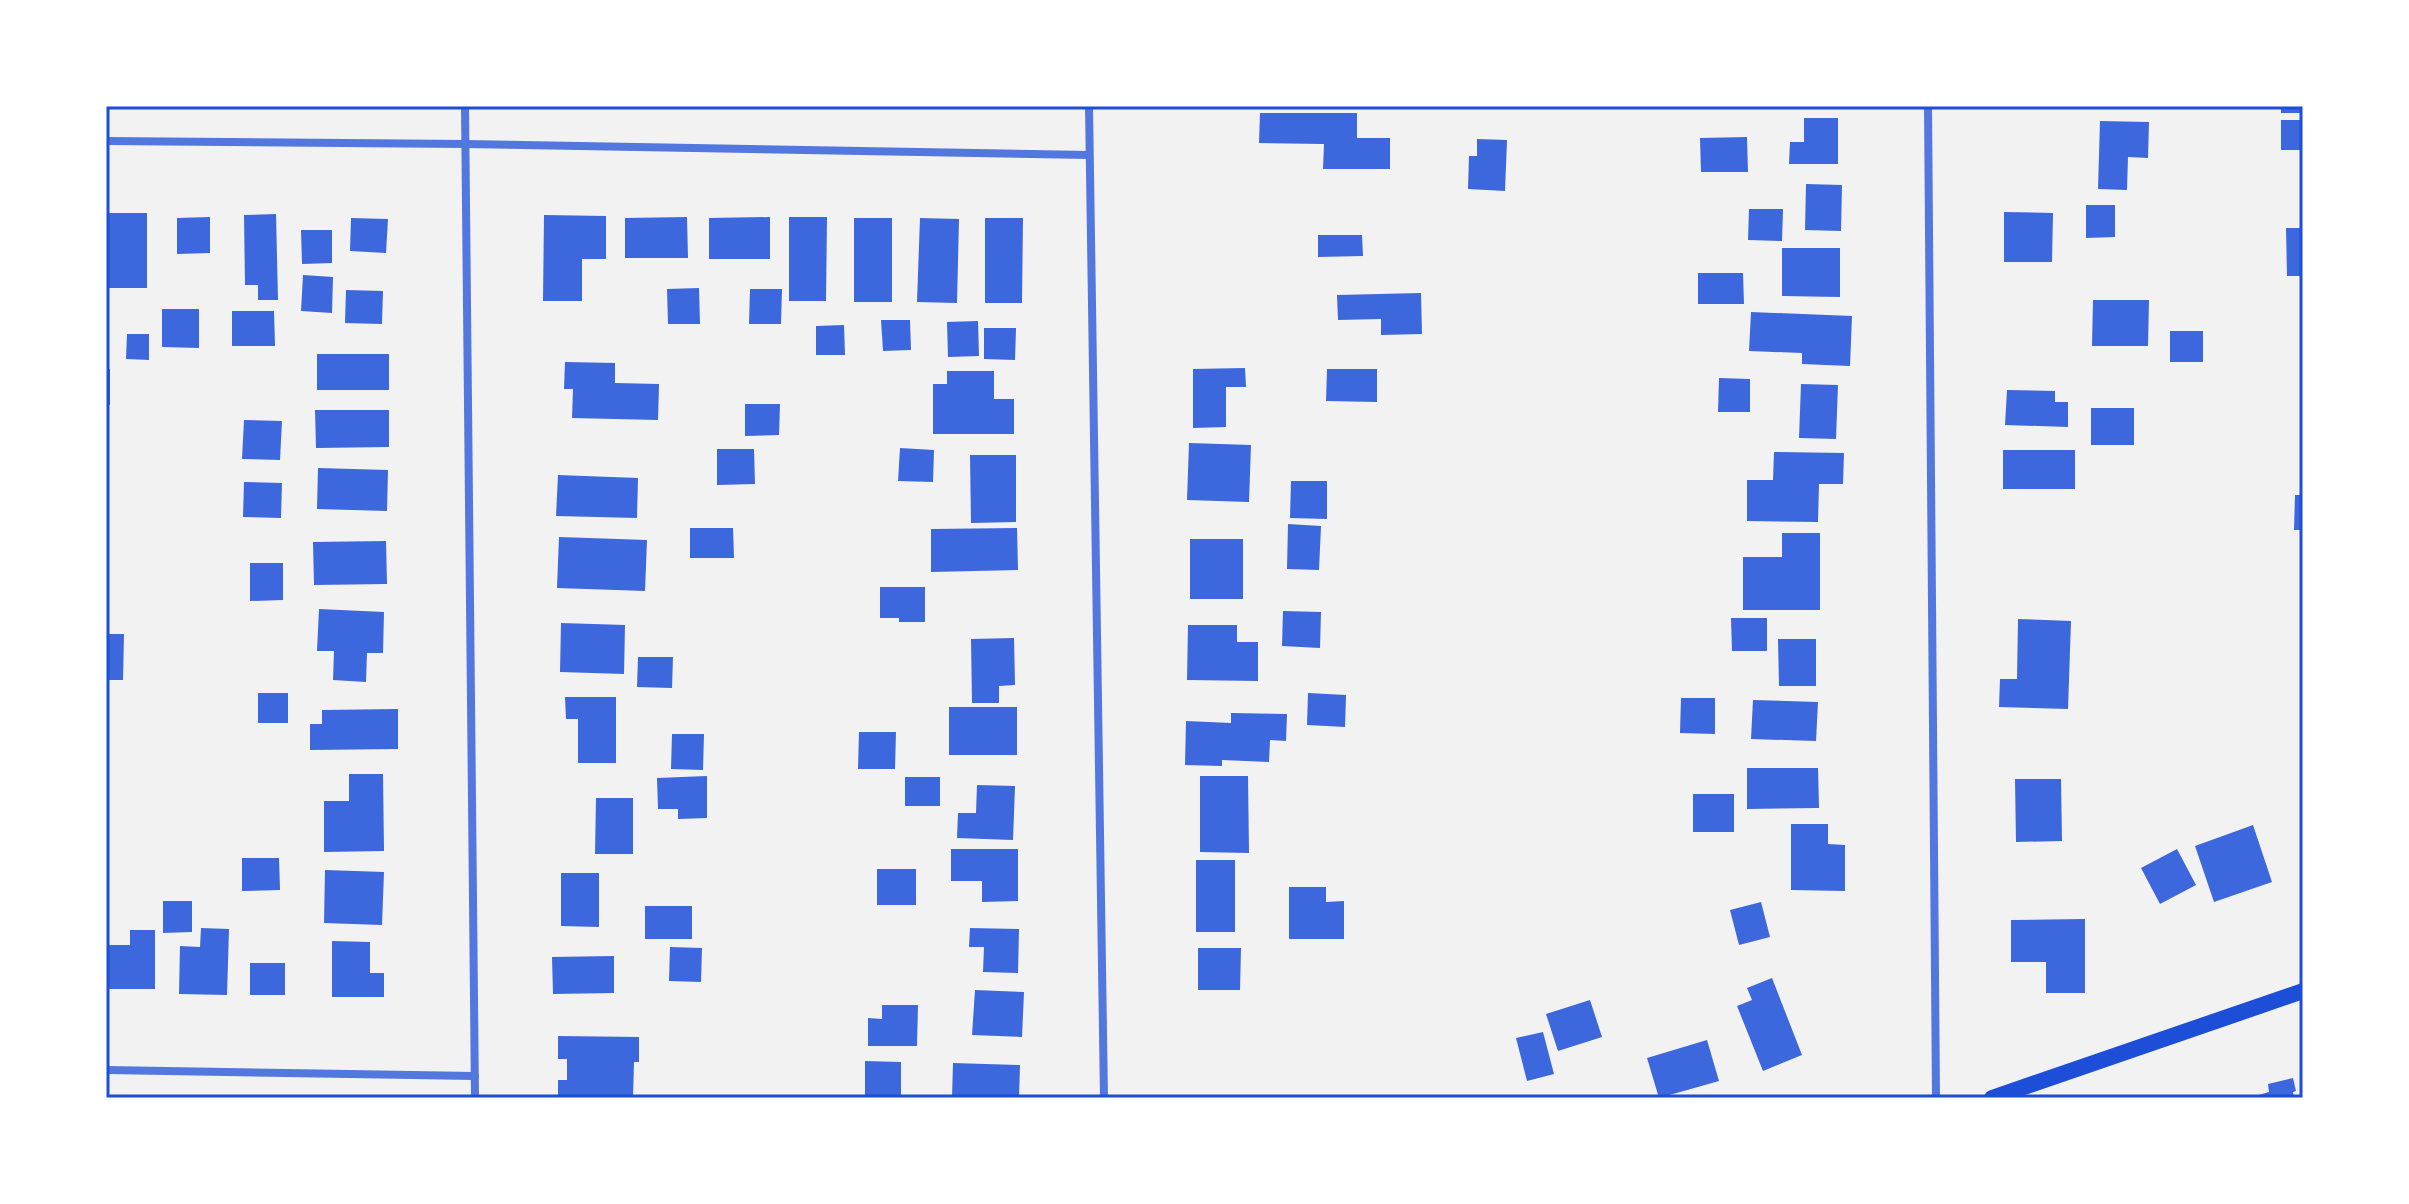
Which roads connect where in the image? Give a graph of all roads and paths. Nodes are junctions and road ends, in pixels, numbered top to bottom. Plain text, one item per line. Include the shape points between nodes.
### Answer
1 (465, 106) edge
2 (1089, 106) edge
3 (1928, 106) edge
4 (106, 141) edge
5 (465, 144) junction
6 (1089, 155) junction
7 (2303, 991) edge
8 (106, 1070) edge
9 (475, 1076) junction
10 (2026, 1092) edge
11 (475, 1098) edge
12 (1104, 1098) edge
13 (1936, 1098) edge
14 (1992, 1098) edge

1 - 5 street
2 - 6 street
3 - 13 street
4 - 5 street
5 - 6 street
5 - 9 street
6 - 12 street
7 - 10 main road
8 - 9 street
9 - 11 street
10 - 14 main road

